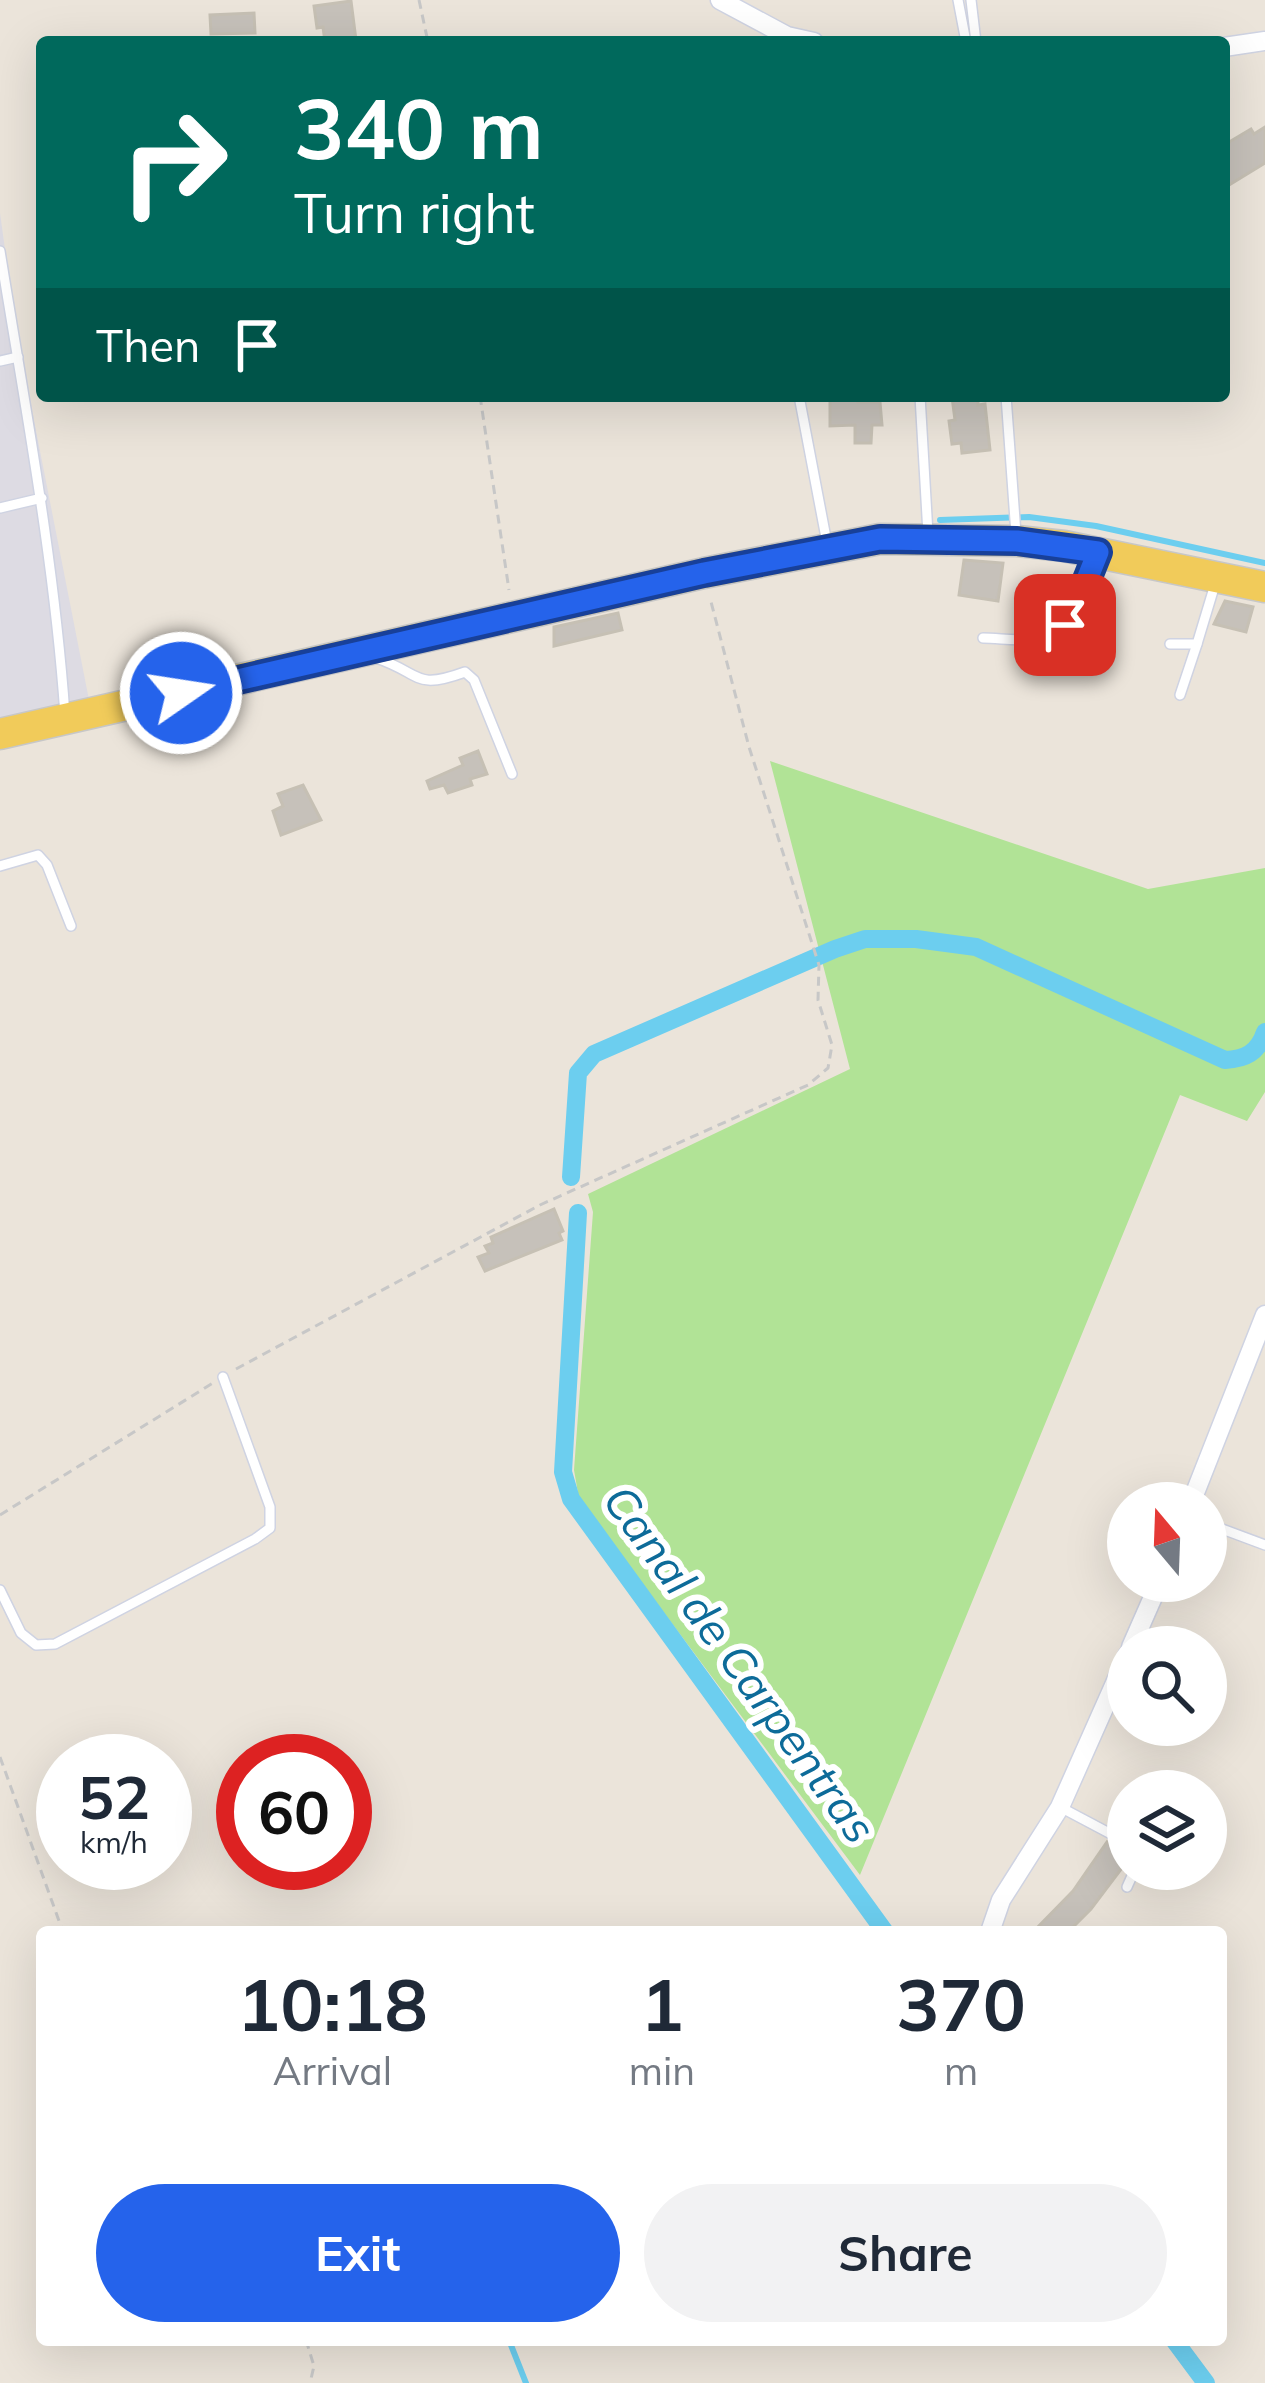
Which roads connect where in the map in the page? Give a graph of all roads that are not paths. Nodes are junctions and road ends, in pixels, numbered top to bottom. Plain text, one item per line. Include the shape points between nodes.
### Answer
1 (720, 0) edge
2 (958, 0) edge
3 (971, 0) edge
4 (752, 9) edge
5 (787, 36) edge
6 (965, 36) edge
7 (975, 36) edge
8 (1265, 41) edge
9 (1230, 46) edge
10 (0, 251) edge
11 (18, 357) junction
12 (0, 361) edge
13 (800, 402) edge
14 (920, 402) edge
15 (1006, 402) edge
16 (42, 498) junction
17 (0, 508) edge
18 (929, 538) junction
19 (1017, 541) junction
20 (828, 548) junction
21 (1098, 552) junction
22 (1218, 576) junction
23 (1265, 587) edge
24 (983, 638) dead end
25 (1170, 644) dead end
26 (1197, 644) junction
27 (359, 652) junction
28 (1180, 695) dead end
29 (65, 719) junction
30 (0, 734) edge
31 (512, 773) dead end
32 (0, 866) edge
33 (71, 926) dead end
34 (1265, 1315) edge
35 (223, 1377) road end
36 (1199, 1482) edge
37 (1227, 1530) edge
38 (1265, 1544) edge
39 (0, 1590) edge
40 (1107, 1703) edge
41 (1060, 1808) junction
42 (1107, 1832) edge
43 (992, 1926) edge

1 - 4 street
2 - 6 lane
3 - 7 lane
4 - 5 street
8 - 9 street
10 - 11 lane
11 - 12 lane
11 - 16 lane
13 - 20 lane
14 - 18 lane
15 - 19 lane
16 - 17 lane
16 - 29 lane
18 - 19 main road
18 - 20 main road
19 - 21 main road
20 - 27 main road
21 - 22 main road
21 - 24 lane via 1078,602 1052,636
22 - 23 main road
22 - 26 lane
25 - 26 lane
26 - 28 lane
27 - 29 main road
27 - 31 lane via 436,683 465,672
29 - 30 main road
32 - 33 lane via 38,855
34 - 36 street
35 - 39 lane via 270,1507 270,1528 55,1644 36,1645 21,1633
37 - 38 lane
40 - 41 street
41 - 42 lane
41 - 43 street

